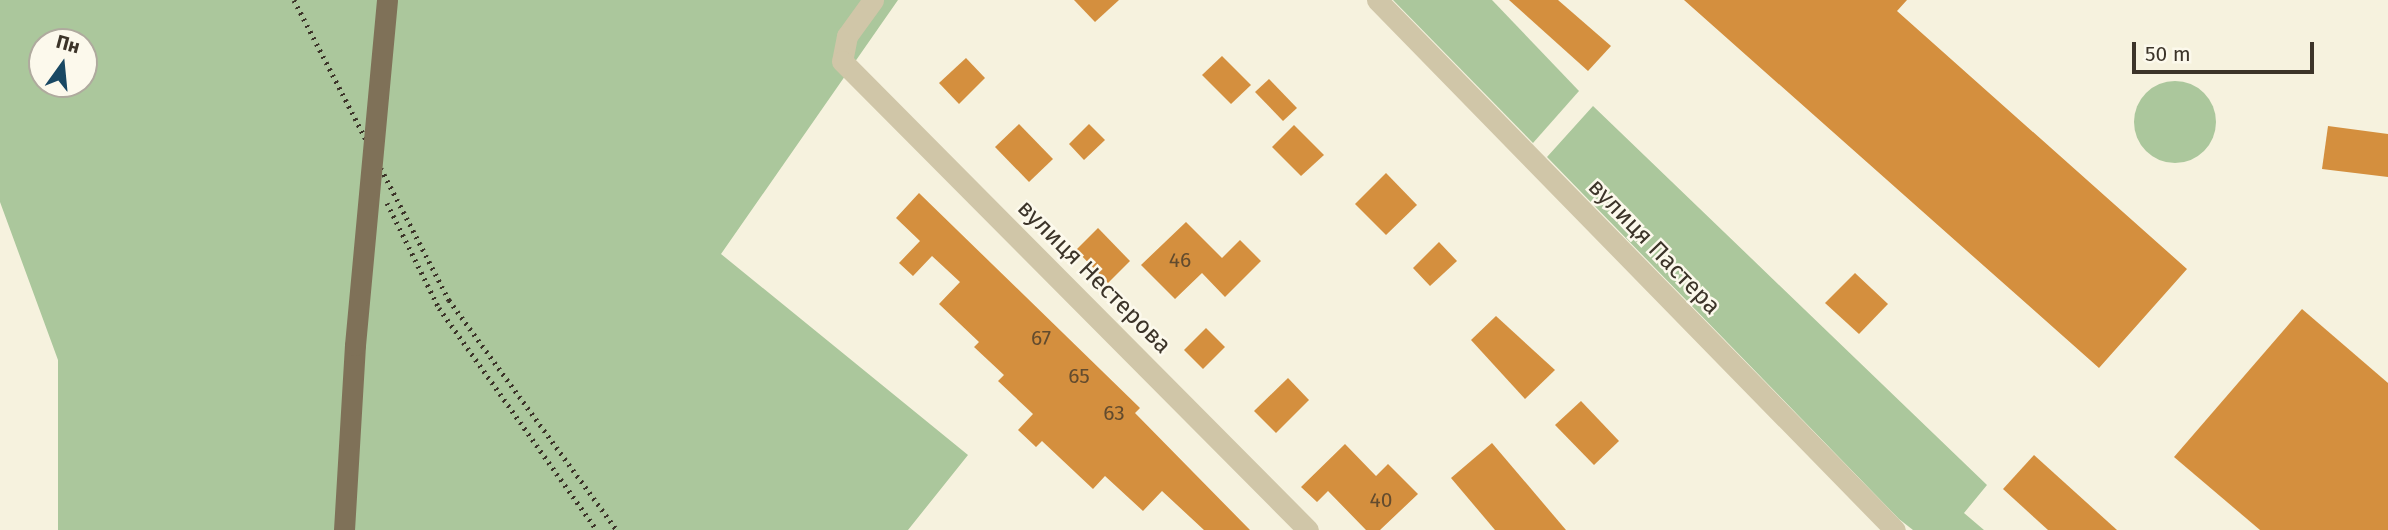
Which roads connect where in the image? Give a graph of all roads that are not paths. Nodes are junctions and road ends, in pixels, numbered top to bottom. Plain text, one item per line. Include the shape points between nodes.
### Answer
1 (387, 0) edge
2 (873, 0) edge
3 (1377, 0) edge
4 (1891, 529) edge
5 (344, 530) edge
6 (1308, 530) edge

1 - 5 main road, bridge via 355,345
2 - 6 street, вулиця Нестерова via 847,36 842,61
3 - 4 street, вулиця Пастера

